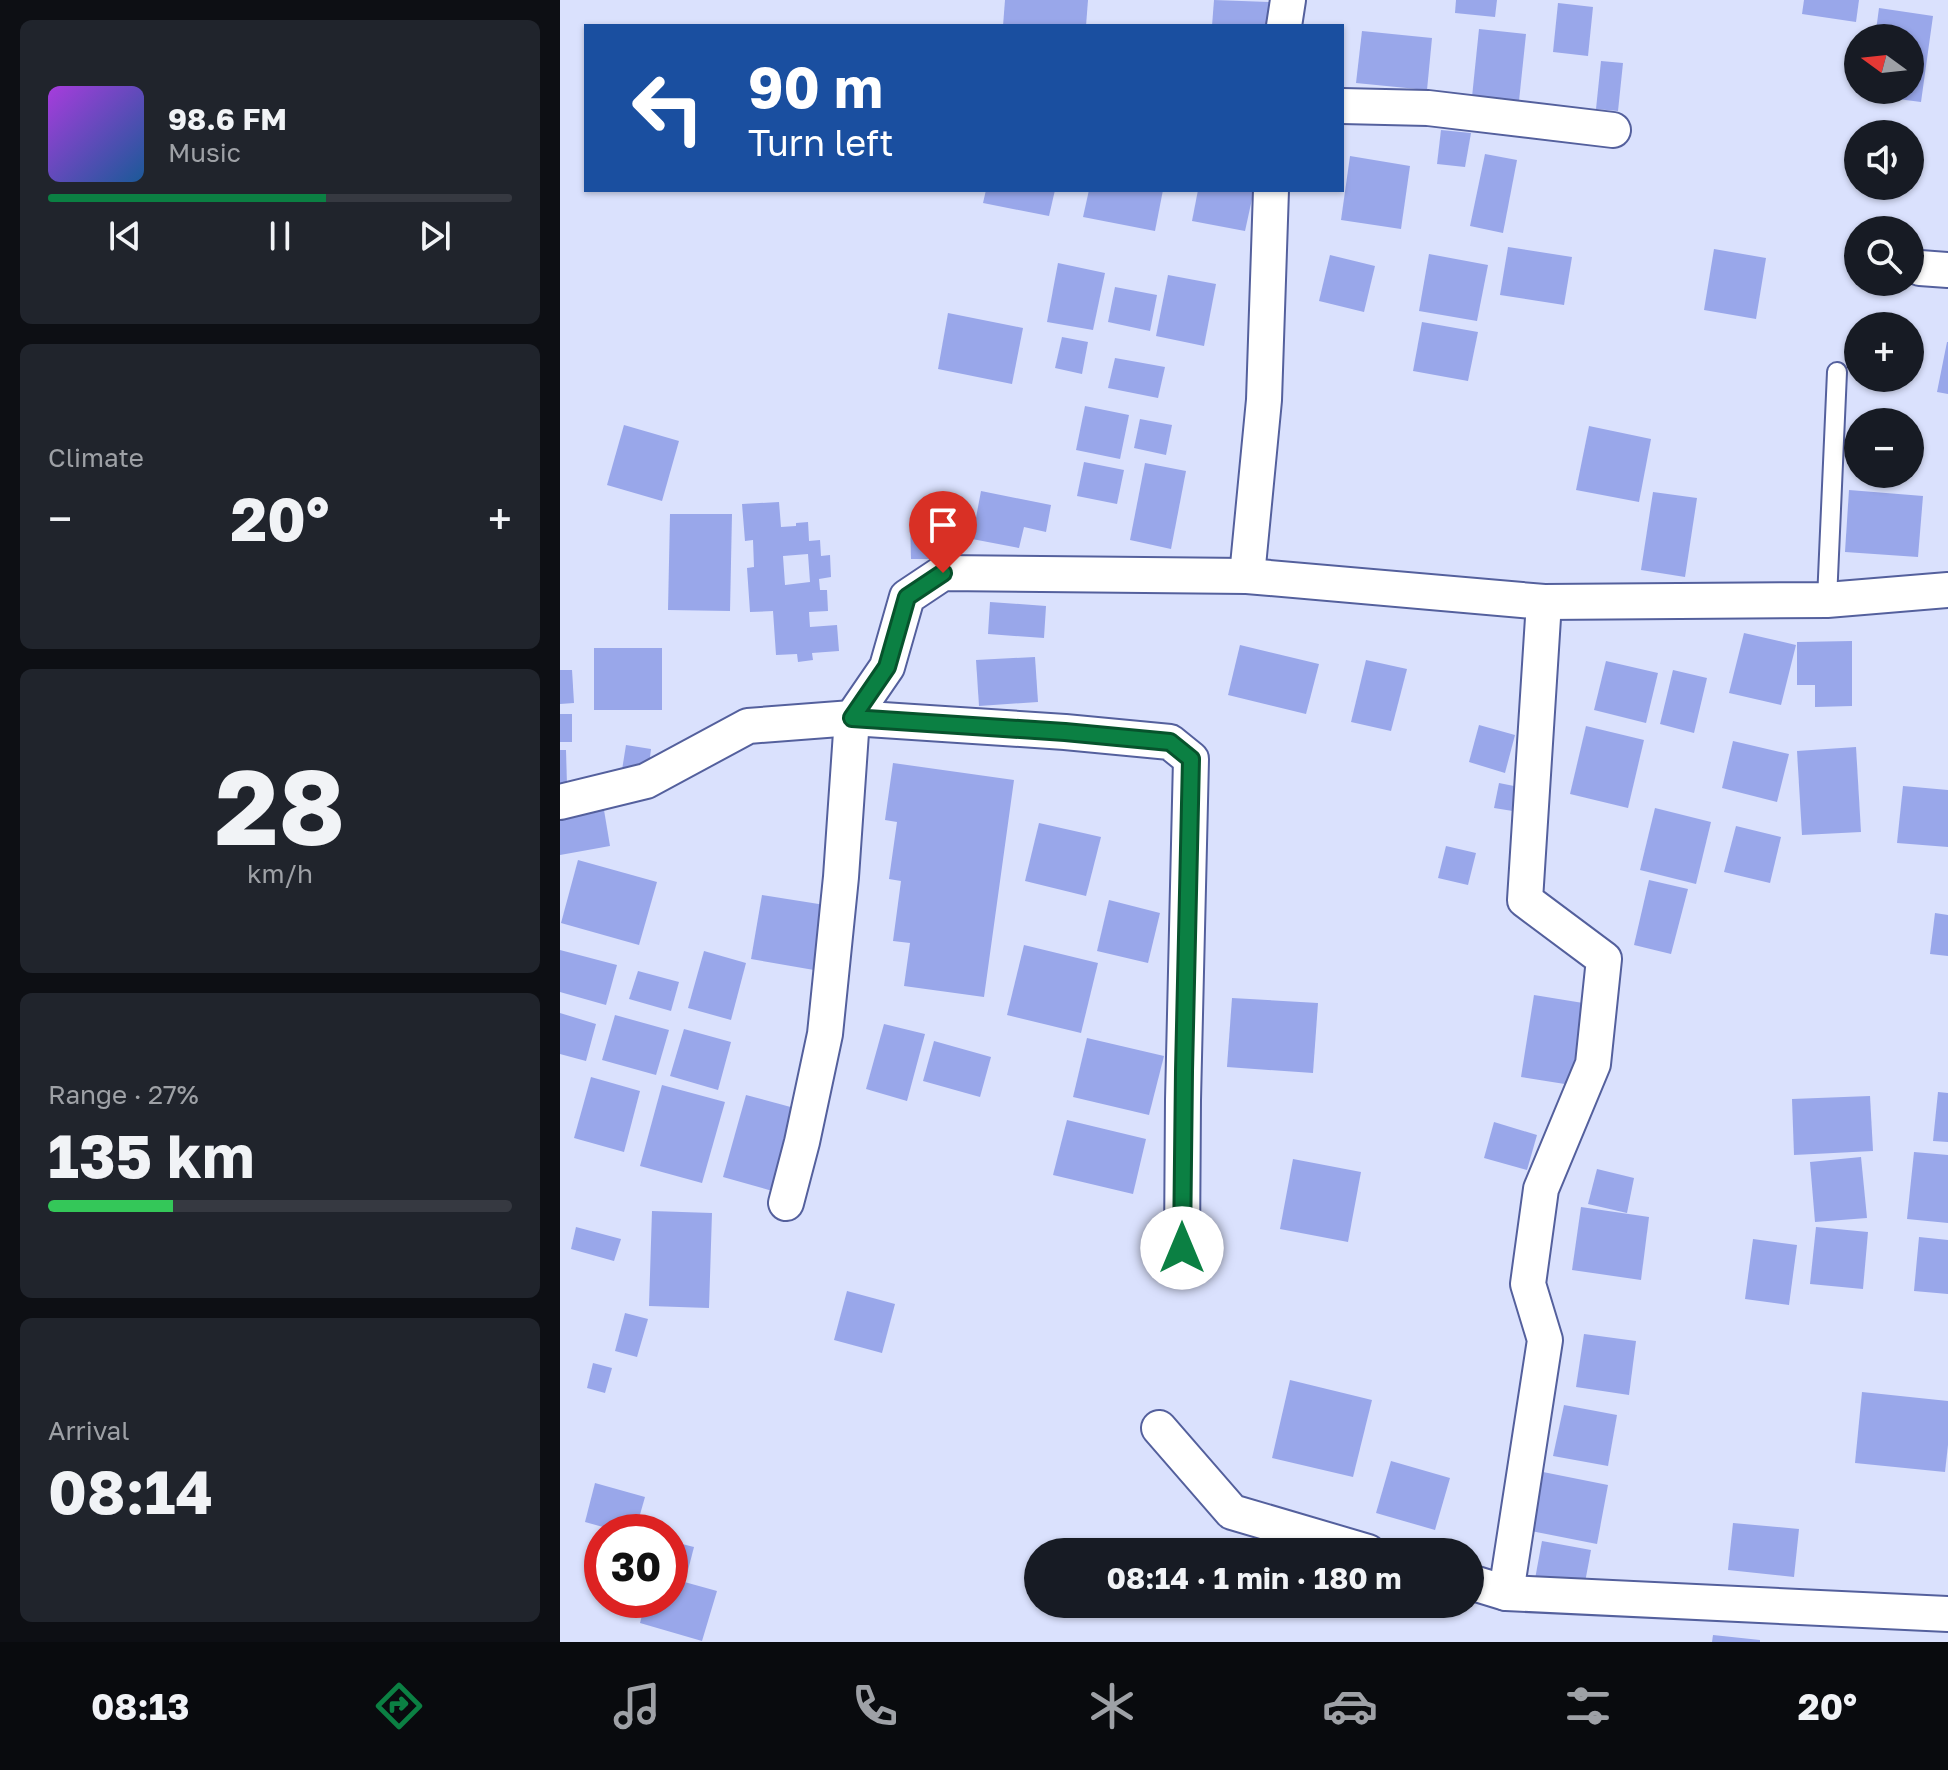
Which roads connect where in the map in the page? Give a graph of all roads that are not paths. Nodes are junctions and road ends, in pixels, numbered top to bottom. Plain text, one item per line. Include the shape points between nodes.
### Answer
1 (1288, 0) edge
2 (1284, 24) edge
3 (1344, 106) edge
4 (1613, 130) dead end
5 (1271, 192) edge
6 (1837, 372) dead end
7 (1247, 576) junction
8 (1948, 590) edge
9 (1827, 600) junction
10 (1544, 602) junction
11 (852, 718) junction
12 (560, 802) edge
13 (786, 1203) dead end
14 (1182, 1248) dead end
15 (1159, 1428) dead end
16 (1320, 1538) edge
17 (1484, 1586) edge
18 (1506, 1593) junction
19 (1948, 1614) edge

1 - 2 street
3 - 4 street via 1428,108
5 - 7 street via 1264,400
6 - 9 lane
7 - 10 street
7 - 11 street via 943,573 907,597 887,667
8 - 9 street
9 - 10 street
10 - 18 street via 1525,900 1604,959 1593,1064 1541,1189 1528,1284 1545,1340
11 - 12 street via 748,726 646,781
11 - 13 street via 825,1034
11 - 14 street via 1170,742 1191,759
15 - 16 street via 1232,1512
17 - 18 street
18 - 19 street

